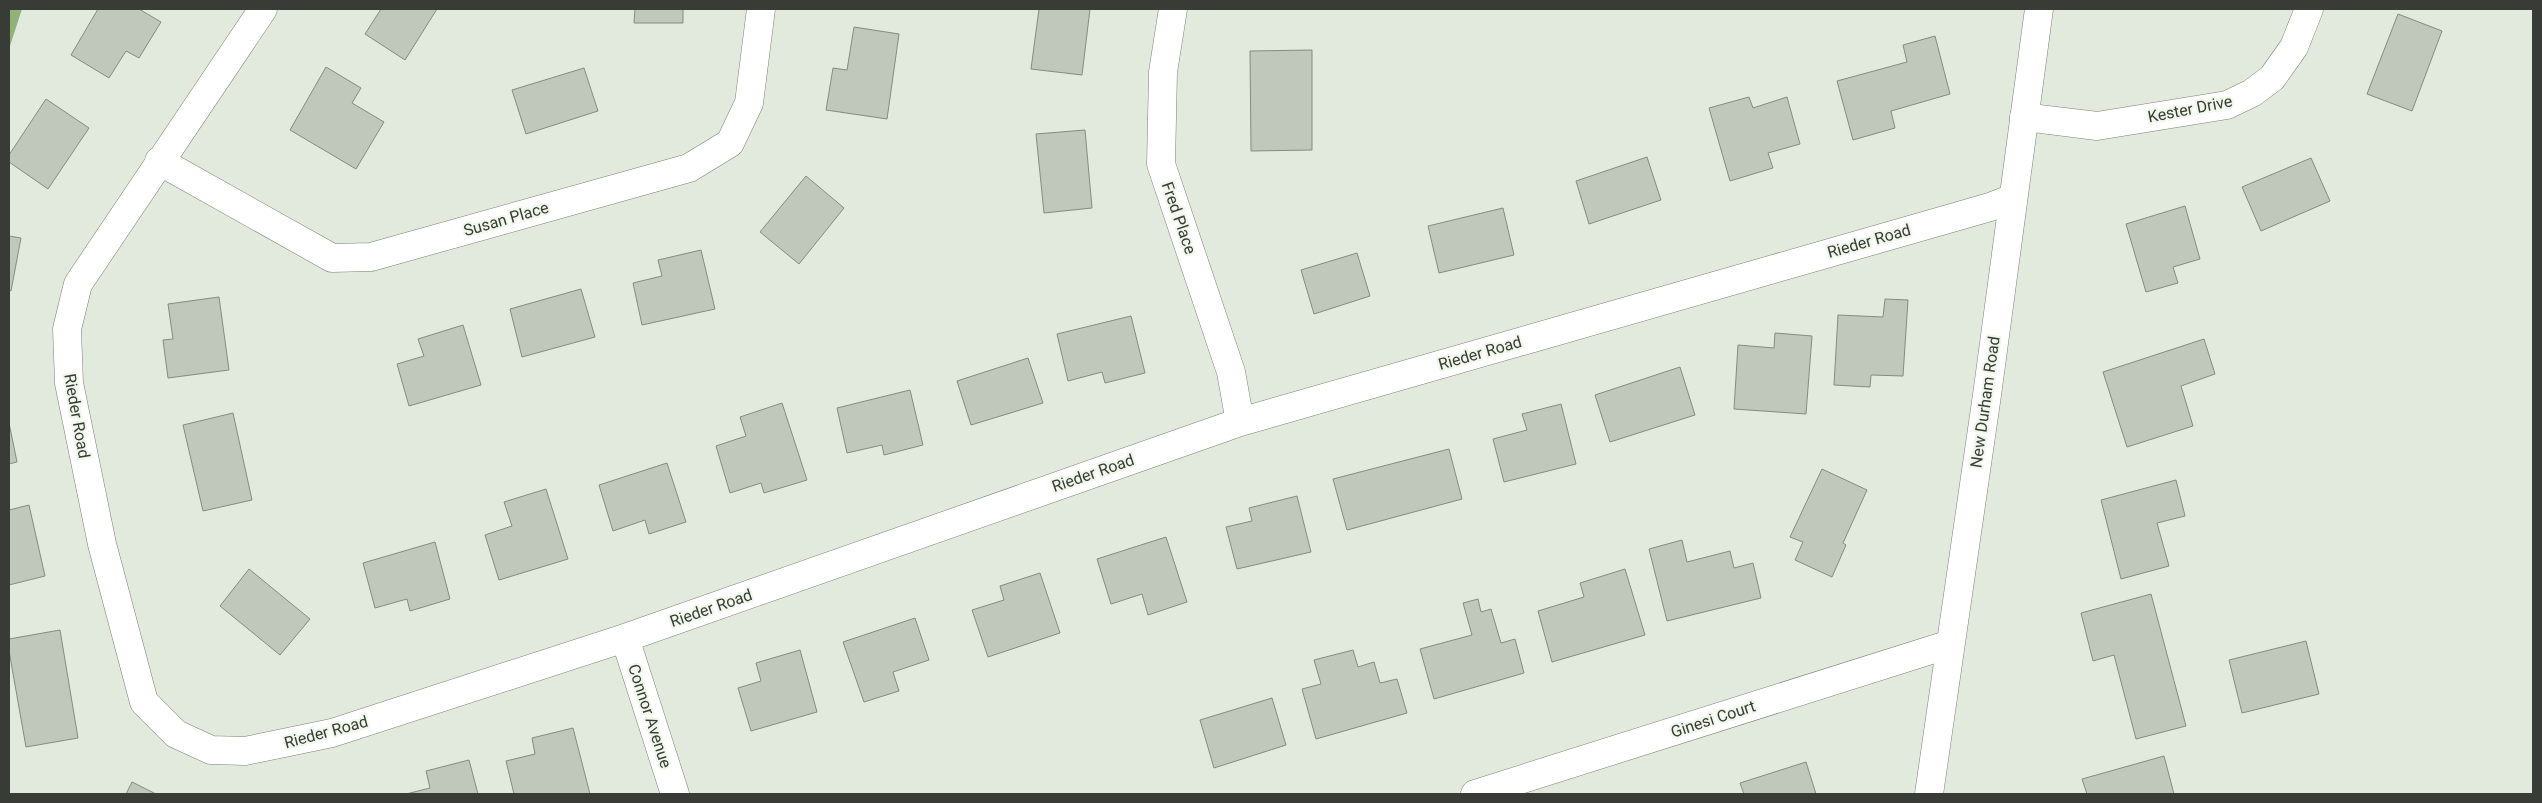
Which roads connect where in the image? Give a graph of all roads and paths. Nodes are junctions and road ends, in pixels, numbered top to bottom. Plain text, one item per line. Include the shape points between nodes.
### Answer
1 (263, 9) edge
2 (762, 9) edge
3 (1173, 9) edge
4 (2039, 9) edge
5 (2309, 9) edge
6 (2024, 117) junction
7 (159, 160) junction
8 (2013, 198) junction
9 (1240, 422) junction
10 (625, 638) junction
11 (1950, 644) junction
12 (675, 794) edge
13 (1475, 794) edge
14 (1929, 794) edge

1 - 7 street, Rieder Road
2 - 7 street, Susan Place via 749,103 730,143 688,168 371,258 332,258
3 - 9 street, Fred Place via 1163,72 1161,164 1231,372
4 - 6 street, New Durham Road
5 - 6 street, Kester Drive via 2294,47 2272,78 2252,93 2227,105 2097,126
6 - 8 street, New Durham Road
7 - 10 street, Rieder Road via 78,284 67,329 69,383 102,544 144,702 176,734 211,750 245,752 332,733
8 - 9 street, Rieder Road
8 - 11 street, New Durham Road
9 - 10 street, Rieder Road
10 - 12 street, Connor Avenue
11 - 13 street, Ginesi Court
11 - 14 street, New Durham Road

